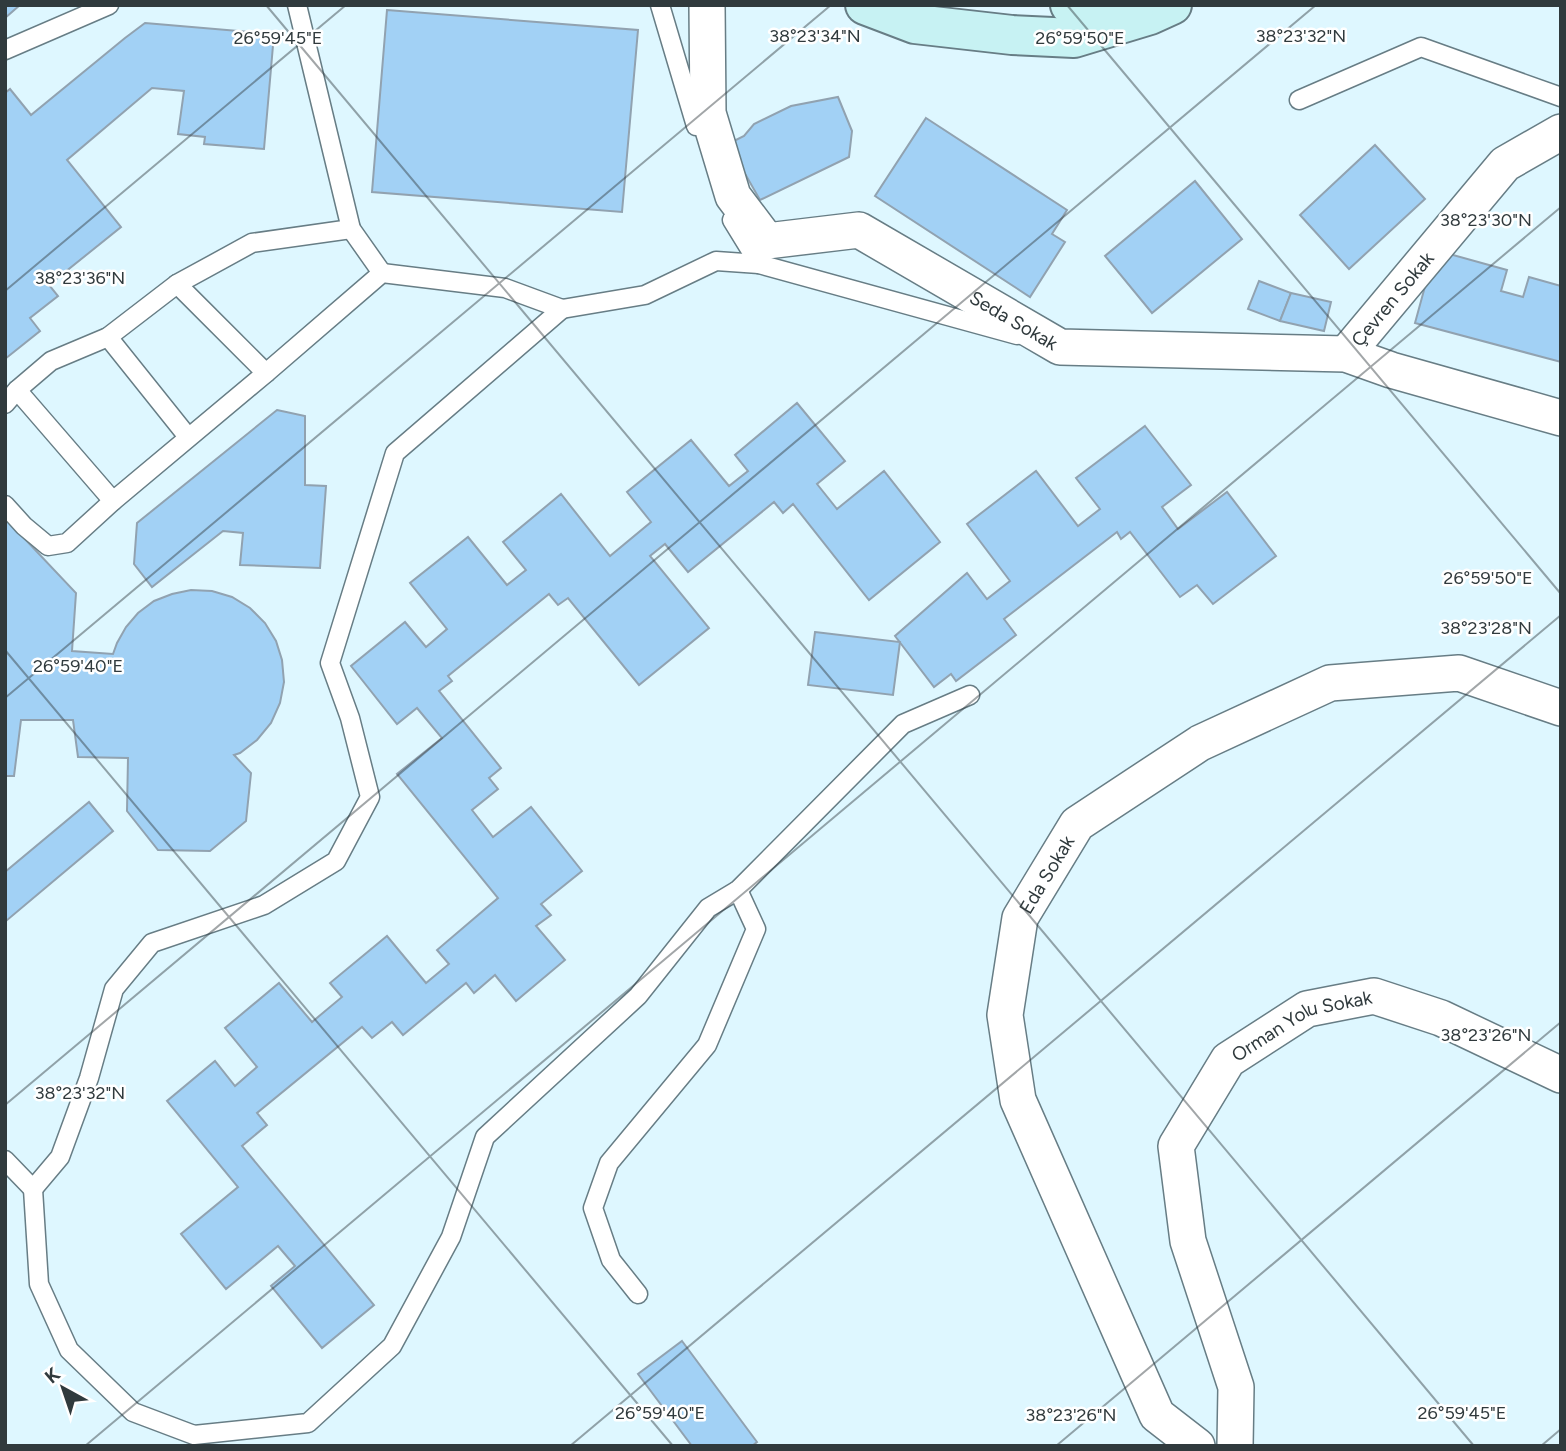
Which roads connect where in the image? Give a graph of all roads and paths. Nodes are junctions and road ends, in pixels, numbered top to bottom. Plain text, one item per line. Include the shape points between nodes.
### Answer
1 (109, 5) edge
2 (297, 5) edge
3 (660, 5) edge
4 (706, 5) edge
5 (865, 5) edge
6 (1070, 5) edge
7 (1161, 10) edge
8 (5, 50) edge
9 (1561, 97) edge
10 (1299, 100) dead end
11 (1561, 132) edge
12 (351, 229) junction
13 (759, 264) junction
14 (382, 273) junction
15 (177, 284) junction
16 (562, 309) junction
17 (108, 337) junction
18 (1060, 347) junction
19 (1346, 354) junction
20 (266, 373) junction
21 (17, 390) junction
22 (5, 404) edge
23 (1561, 418) edge
24 (188, 437) junction
25 (113, 501) junction
26 (5, 505) edge
27 (970, 695) dead end
28 (1561, 708) edge
29 (738, 890) junction
30 (1561, 1075) edge
31 (5, 1160) edge
32 (33, 1189) junction
33 (638, 1293) dead end
34 (1197, 1446) edge
35 (1235, 1446) edge

1 - 8 lane
2 - 12 lane
3 - 13 lane via 713,190
4 - 18 street, Seda Sokak via 708,113 733,196 766,241 859,230
5 - 7 street via 915,24 1074,38
6 - 7 street
9 - 10 lane via 1421,47
11 - 19 street, Çevren Sokak via 1505,164
12 - 14 lane
12 - 15 lane via 252,243
13 - 16 lane via 716,261 645,295
13 - 18 lane
14 - 16 lane via 505,288
14 - 20 lane
15 - 17 lane
15 - 20 lane
16 - 32 lane via 396,453 330,663 370,797 336,861 264,905 152,943 114,989 60,1157
17 - 21 lane via 51,361
17 - 24 lane
18 - 19 street, Seda Sokak
19 - 23 street, Seda Sokak
20 - 24 lane
21 - 22 lane
21 - 25 lane
24 - 25 lane
25 - 26 lane via 68,543 48,546
27 - 29 lane via 903,724
28 - 34 street, Eda Sokak via 1460,673 1331,683 1200,743 1077,824 1020,918 1005,1014 1018,1100 1157,1415
29 - 32 lane via 708,908 638,996 485,1136 451,1237 392,1346 308,1423 194,1435 133,1412 69,1350 39,1284
29 - 33 lane via 756,929 707,1045 608,1163 593,1208 611,1260
30 - 35 street, Orman Yolu Sokak via 1441,1018 1374,996 1307,1009 1228,1060 1176,1146 1188,1241 1236,1387
31 - 32 lane

